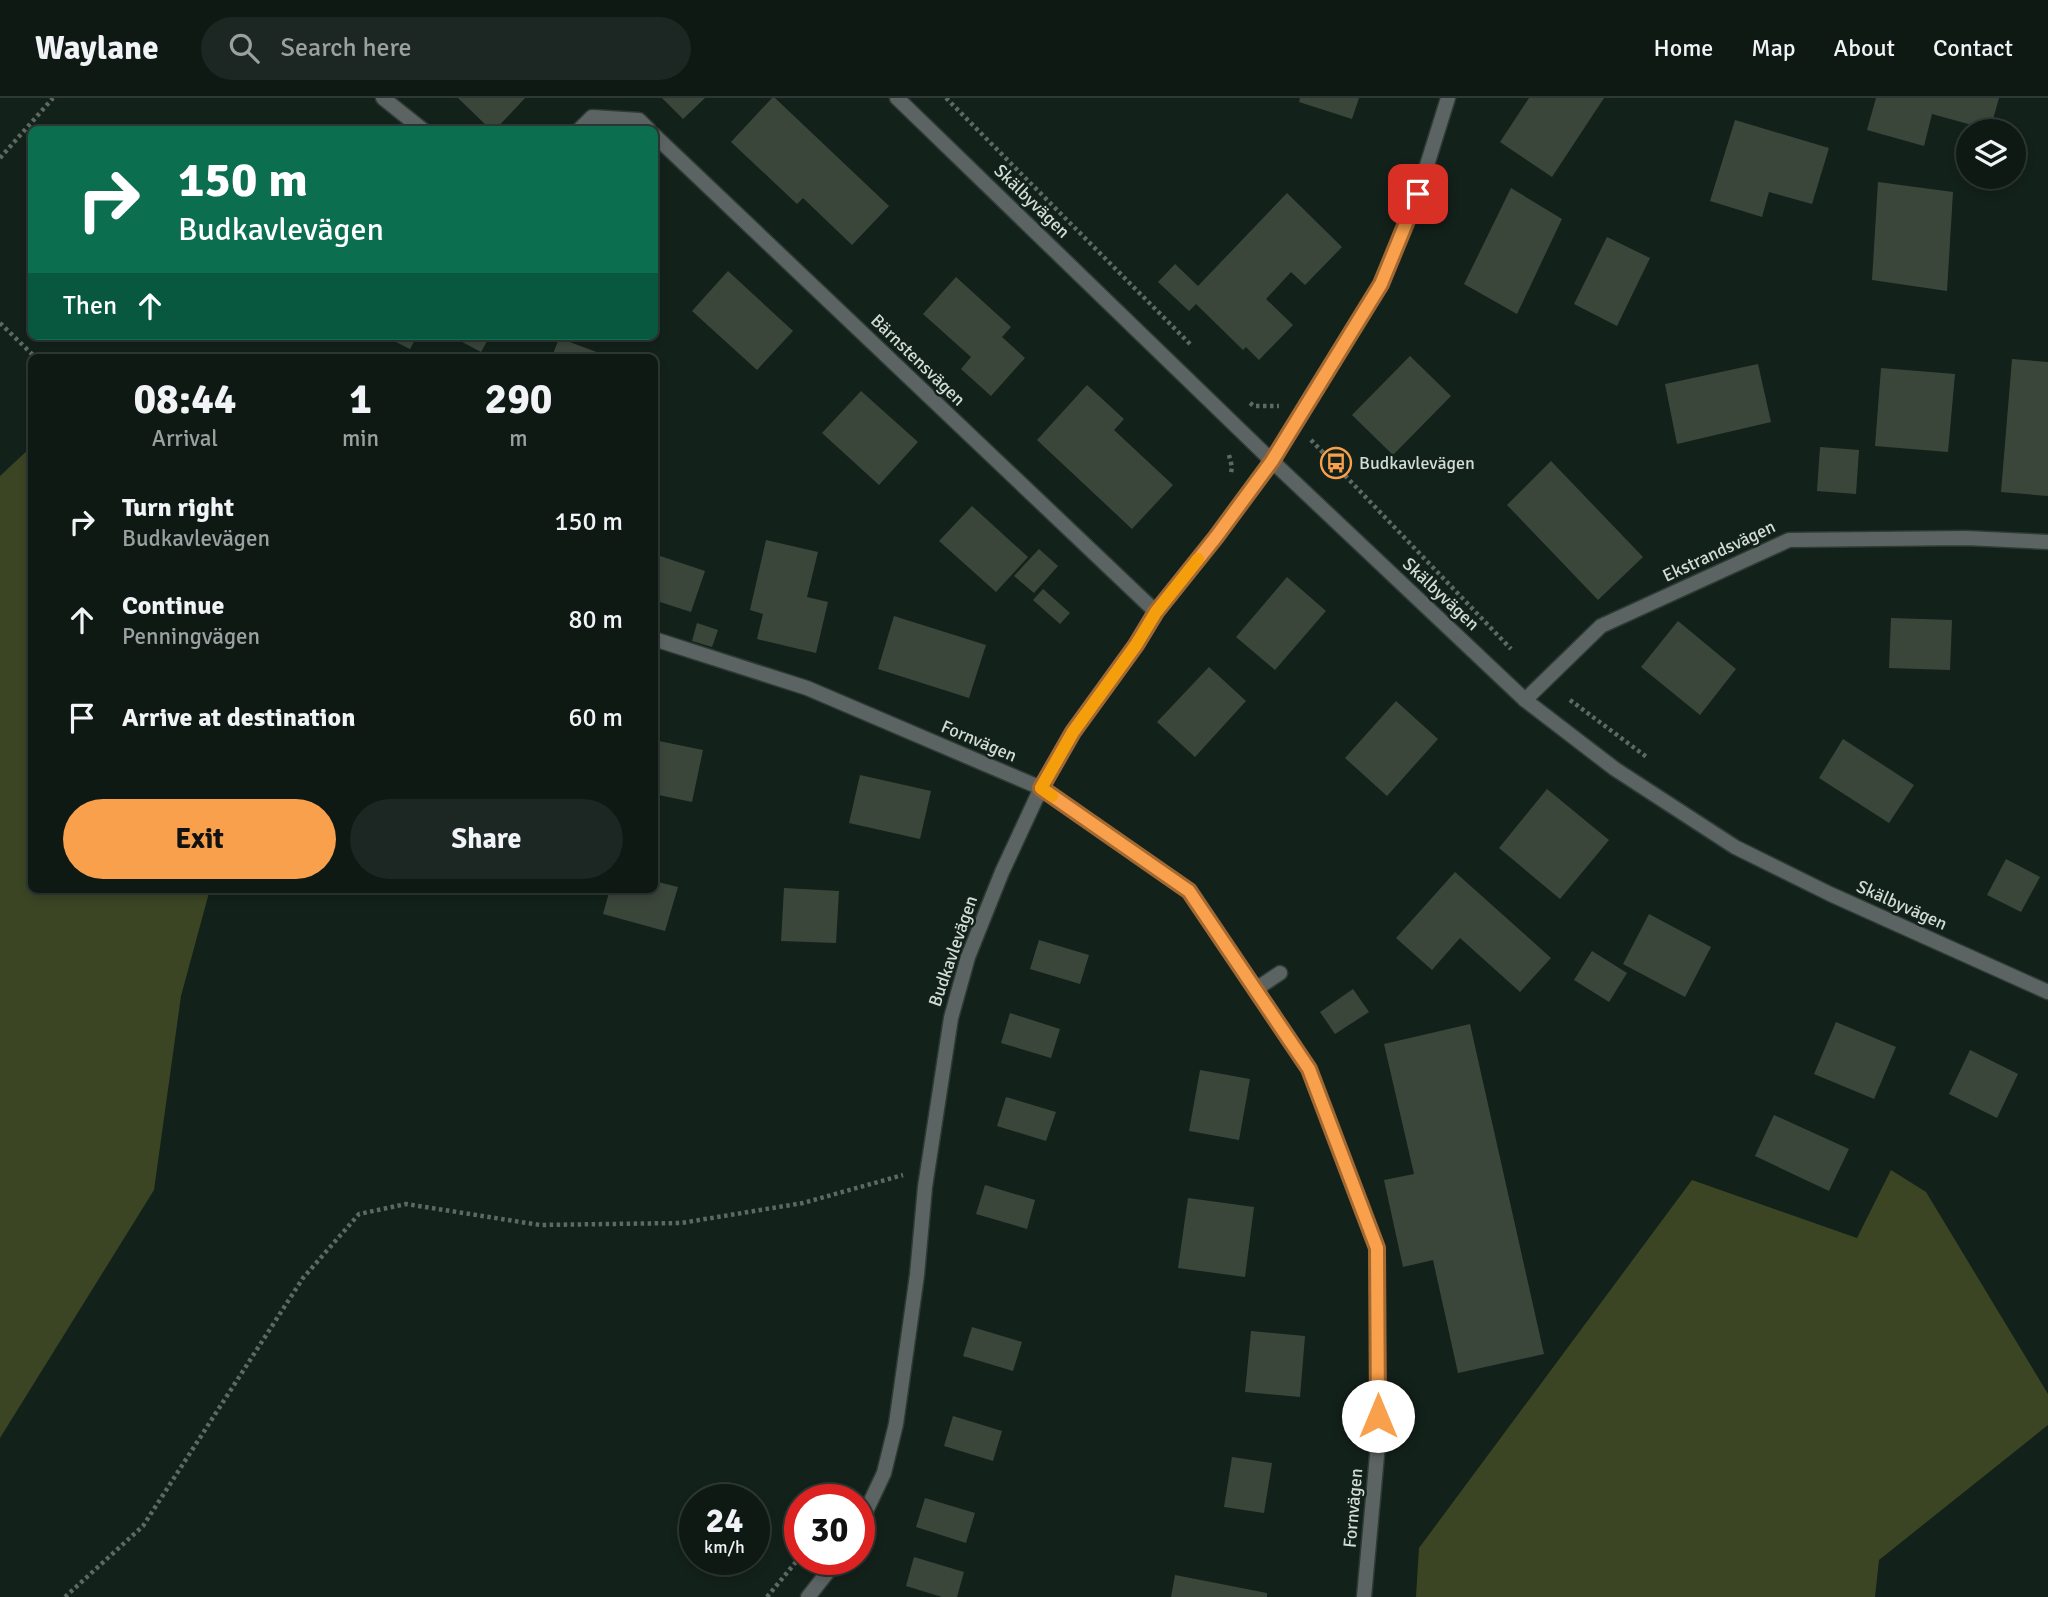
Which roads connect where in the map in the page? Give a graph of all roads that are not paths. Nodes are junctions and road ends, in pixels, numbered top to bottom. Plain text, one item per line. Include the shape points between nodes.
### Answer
1 (383, 98) edge
2 (897, 98) edge
3 (1448, 98) edge
4 (418, 126) edge
5 (583, 126) edge
6 (645, 126) edge
7 (658, 139) edge
8 (1272, 461) junction
9 (2048, 542) edge
10 (1156, 612) junction
11 (658, 640) edge
12 (1525, 700) junction
13 (1041, 788) junction
14 (1280, 973) dead end
15 (1256, 989) junction
16 (2048, 992) edge
17 (875, 1492) edge
18 (825, 1575) edge
19 (808, 1597) edge
20 (1364, 1597) edge

1 - 4 street
2 - 8 street, Skälbyvägen
3 - 8 street, Budkavlevägen via 1418,194 1381,284
5 - 6 street via 592,117 639,120
7 - 10 street, Bärnstensvägen
8 - 10 street, Budkavlevägen
8 - 12 street, Skälbyvägen
9 - 12 street, Ekstrandsvägen via 1789,540 1601,626
10 - 13 street, Budkavlevägen via 1073,732
11 - 13 street, Fornvägen via 807,688
12 - 16 street, Skälbyvägen via 1615,769 1735,847
13 - 15 street, Fornvägen via 1189,891
13 - 17 street, Budkavlevägen via 968,957 951,1018 896,1424
14 - 15 street
15 - 20 street, Fornvägen via 1309,1069 1377,1248 1378,1444
18 - 19 street

